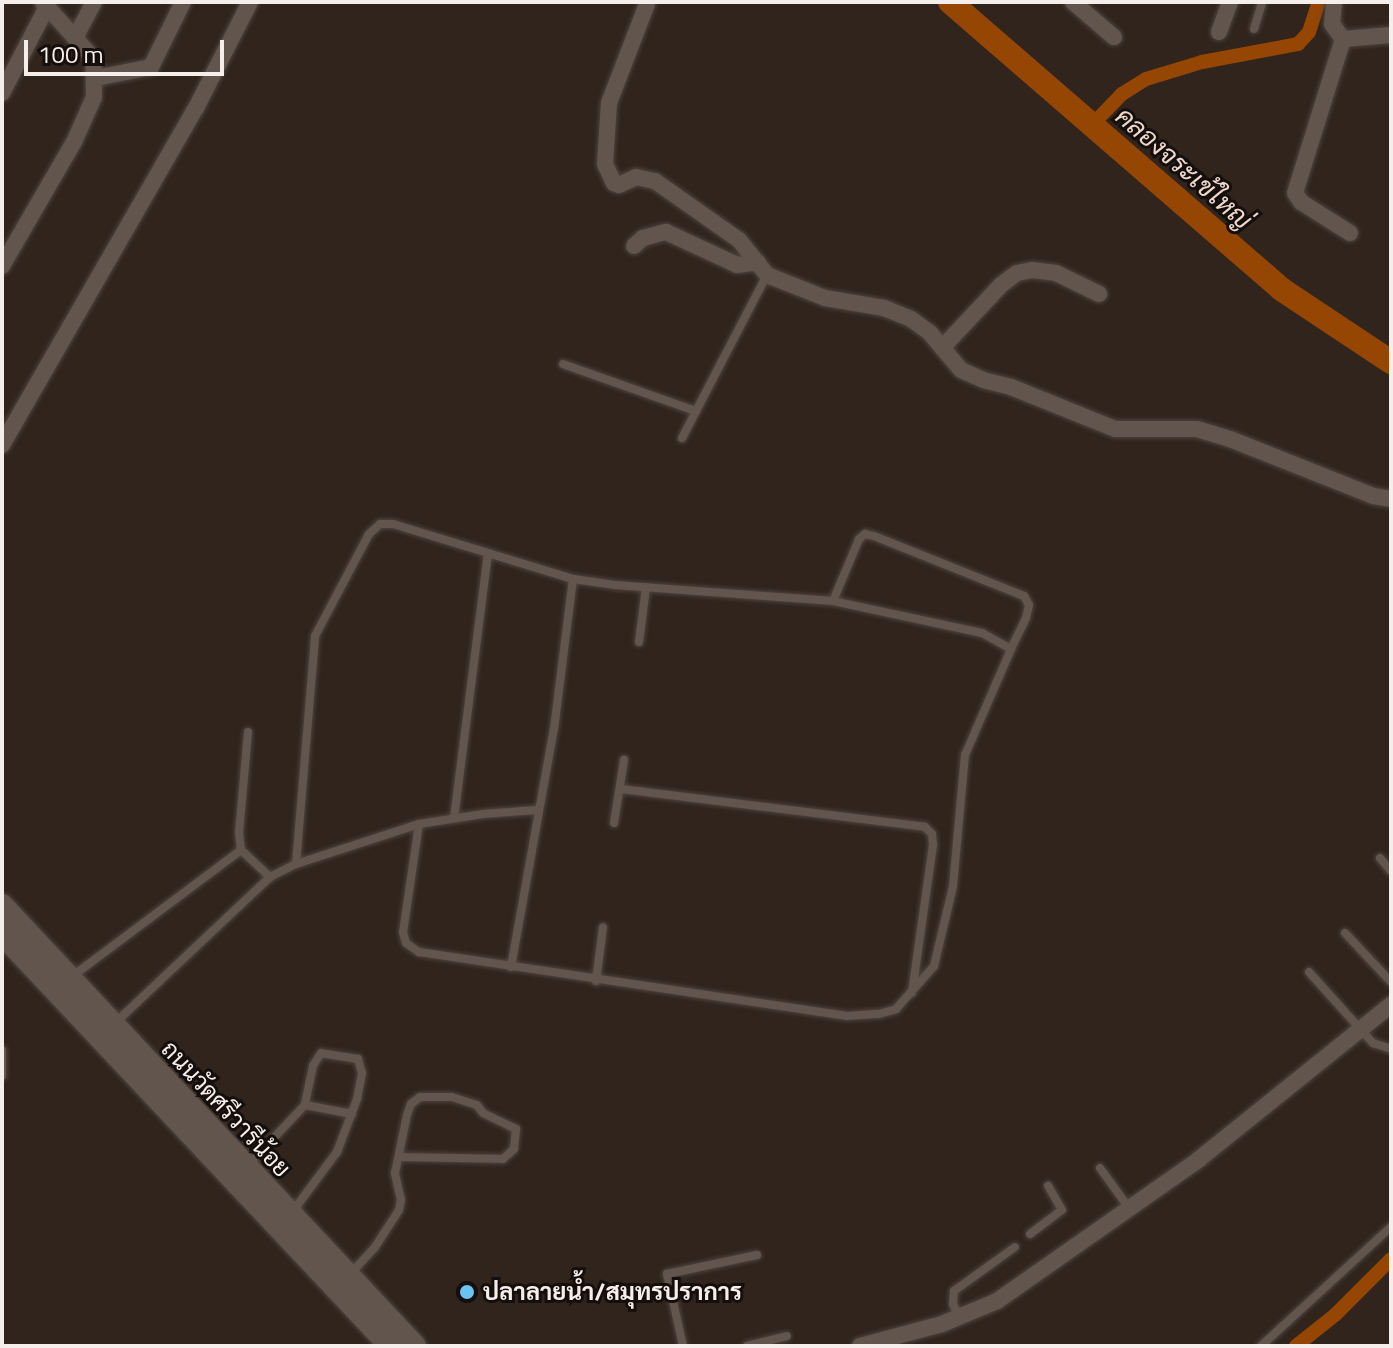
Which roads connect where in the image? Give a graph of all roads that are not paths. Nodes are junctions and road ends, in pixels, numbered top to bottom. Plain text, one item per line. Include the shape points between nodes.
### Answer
1 (94, 2) edge
2 (183, 2) edge
3 (250, 2) edge
4 (1073, 2) edge
5 (1230, 2) edge
6 (1262, 2) edge
7 (1334, 2) edge
8 (647, 4) dead end
9 (45, 5) edge
10 (1254, 29) dead end
11 (1219, 32) dead end
12 (1391, 35) edge
13 (1114, 37) dead end
14 (75, 38) junction
15 (1343, 39) junction
16 (96, 78) junction
17 (3, 87) edge
18 (1350, 233) dead end
19 (634, 246) dead end
20 (2, 266) edge
21 (763, 268) junction
22 (1099, 294) dead end
23 (942, 348) junction
24 (563, 364) dead end
25 (696, 411) junction
26 (682, 438) dead end
27 (2, 445) edge
28 (1391, 499) edge
29 (488, 553) junction
30 (573, 579) junction
31 (646, 587) junction
32 (833, 601) junction
33 (639, 642) dead end
34 (1011, 649) junction
35 (248, 732) dead end
36 (624, 760) dead end
37 (621, 789) junction
38 (536, 810) junction
39 (454, 818) junction
40 (614, 823) dead end
41 (419, 824) junction
42 (241, 850) junction
43 (1380, 858) dead end
44 (296, 864) junction
45 (1391, 871) edge
46 (270, 877) junction
47 (2, 905) edge
48 (603, 927) dead end
49 (1345, 933) dead end
50 (2, 934) edge
51 (511, 967) junction
52 (1309, 972) dead end
53 (69, 978) junction
54 (596, 981) junction
55 (1391, 982) edge
56 (912, 994) junction
57 (1391, 1005) edge
58 (113, 1025) junction
59 (1360, 1030) junction
60 (1391, 1049) edge
61 (2, 1050) edge
62 (2, 1076) edge
63 (305, 1105) junction
64 (352, 1114) junction
65 (399, 1157) junction
66 (246, 1167) junction
67 (1100, 1168) dead end
68 (1048, 1186) dead end
69 (1129, 1208) junction
70 (290, 1215) junction
71 (1391, 1227) edge
72 (1030, 1234) dead end
73 (1015, 1247) dead end
74 (757, 1255) dead end
75 (348, 1276) junction
76 (959, 1317) junction
77 (787, 1336) dead end
78 (914, 1339) edge
79 (390, 1346) edge
80 (415, 1346) edge
81 (683, 1346) edge
82 (747, 1346) edge
83 (860, 1346) edge
84 (1261, 1346) edge

1 - 14 street
2 - 16 street via 151,67
3 - 27 street via 196,108
4 - 13 street
5 - 11 street
6 - 10 lane
7 - 15 street via 1332,24
8 - 21 street via 609,103 608,177 619,185 636,177 655,181 739,240
9 - 14 street
9 - 17 street
12 - 15 street
14 - 16 street via 93,58
15 - 18 street via 1295,193
16 - 20 street via 94,97 74,142
19 - 21 street via 666,232 737,265
21 - 23 street via 825,298 884,308 911,319
21 - 25 lane
22 - 23 street via 1056,273 1017,273
23 - 28 street via 961,370 1115,429 1197,429
24 - 25 lane
25 - 26 lane
29 - 30 lane
29 - 39 lane
29 - 44 lane via 393,524 380,524 369,534 315,636
30 - 31 lane
30 - 38 lane via 554,729
31 - 32 lane
31 - 33 lane
32 - 34 lane via 982,633
32 - 34 lane via 859,539 874,536 1024,596 1029,605 1026,618
34 - 56 lane via 965,755 953,886 934,966
35 - 42 lane
36 - 37 lane
37 - 40 lane
37 - 56 lane via 925,827 933,845
38 - 39 lane
38 - 51 lane
39 - 41 lane
41 - 44 lane
41 - 51 lane via 403,932 406,943 419,952
42 - 46 lane
42 - 53 lane
43 - 45 lane
44 - 46 lane
46 - 58 lane
47 - 53 main road, ถนนวัดศรีวารีน้อย
48 - 54 lane
49 - 55 lane
50 - 79 main road, ถนนวัดศรีวารีน้อย
51 - 54 lane
52 - 59 lane
53 - 58 main road, ถนนวัดศรีวารีน้อย
54 - 56 lane via 847,1016 896,1009
57 - 59 street
58 - 66 main road, ถนนวัดศรีวารีน้อย
59 - 60 lane via 1373,1043
59 - 69 street via 1198,1160
61 - 62 lane
63 - 64 lane
63 - 64 lane via 317,1057 349,1056 361,1065
63 - 66 lane
64 - 70 lane via 337,1152
65 - 65 lane via 407,1115 420,1097 452,1097 477,1105 516,1129 514,1149 503,1159
65 - 75 lane via 399,1210
66 - 70 main road, ถนนวัดศรีวารีน้อย
67 - 69 lane
68 - 72 lane via 1062,1210
69 - 76 street via 997,1301
70 - 75 main road, ถนนวัดศรีวารีน้อย
71 - 84 lane
73 - 76 lane via 954,1291
74 - 81 lane via 667,1274
75 - 80 main road, ถนนวัดศรีวารีน้อย
76 - 78 street
77 - 82 lane
78 - 83 street

